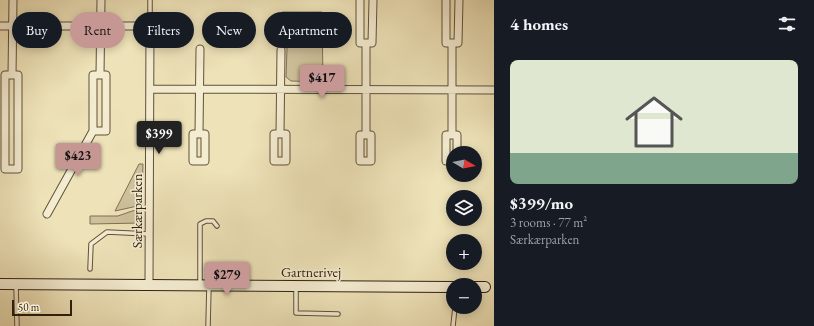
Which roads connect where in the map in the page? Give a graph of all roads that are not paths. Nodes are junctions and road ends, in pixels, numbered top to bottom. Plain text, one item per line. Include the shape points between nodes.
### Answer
1 (12, 0) edge
2 (101, 0) edge
3 (150, 0) edge
4 (360, 0) edge
5 (373, 0) edge
6 (446, 0) edge
7 (459, 0) edge
8 (12, 12) edge
9 (101, 12) edge
10 (150, 12) edge
11 (0, 26) edge
12 (12, 26) edge
13 (366, 43) junction
14 (452, 43) junction
15 (12, 48) edge
16 (101, 48) edge
17 (150, 48) edge
18 (200, 49) dead end
19 (281, 50) dead end
20 (12, 74) junction
21 (100, 75) junction
22 (150, 89) junction
23 (200, 89) junction
24 (281, 89) junction
25 (366, 90) junction
26 (452, 90) junction
27 (494, 90) edge
28 (93, 131) junction
29 (199, 134) dead end
30 (280, 134) dead end
31 (366, 135) dead end
32 (452, 135) junction
33 (446, 146) edge
34 (457, 146) edge
35 (47, 214) dead end
36 (217, 226) dead end
37 (149, 234) junction
38 (90, 269) dead end
39 (0, 284) edge
40 (16, 284) junction
41 (149, 285) junction
42 (204, 285) junction
43 (296, 286) junction
44 (446, 287) edge
45 (338, 314) dead end
46 (454, 314) edge
47 (17, 326) edge
48 (208, 326) edge
49 (453, 326) edge

1 - 8 street
2 - 9 street
3 - 10 lane, Særkærparken
4 - 13 street via 360,43
5 - 13 street via 372,43
6 - 14 street via 446,43
7 - 14 street via 458,43
11 - 12 street
13 - 25 street
14 - 26 street
15 - 20 street
16 - 21 street
17 - 22 street, Særkærparken
18 - 23 street
19 - 24 street
20 - 20 street via 18,75 18,169 5,169 5,75
21 - 28 street via 93,75
21 - 28 street via 106,75 106,131
22 - 23 street
22 - 37 street, Særkærparken
23 - 24 street
23 - 29 street
24 - 25 street
24 - 30 street
25 - 26 street
25 - 31 street
26 - 27 street
26 - 32 street
28 - 35 street
32 - 33 street via 446,135
32 - 34 street via 457,135
36 - 42 lane via 214,221 200,224
37 - 38 lane via 107,232 91,244
37 - 41 street, Særkærparken
39 - 40 street, Gartnerivej
40 - 41 street, Gartnerivej
40 - 47 lane
41 - 42 street, Gartnerivej
42 - 43 street, Gartnerivej
42 - 48 lane
43 - 44 street, Gartnerivej
43 - 45 lane via 296,313
46 - 49 lane

